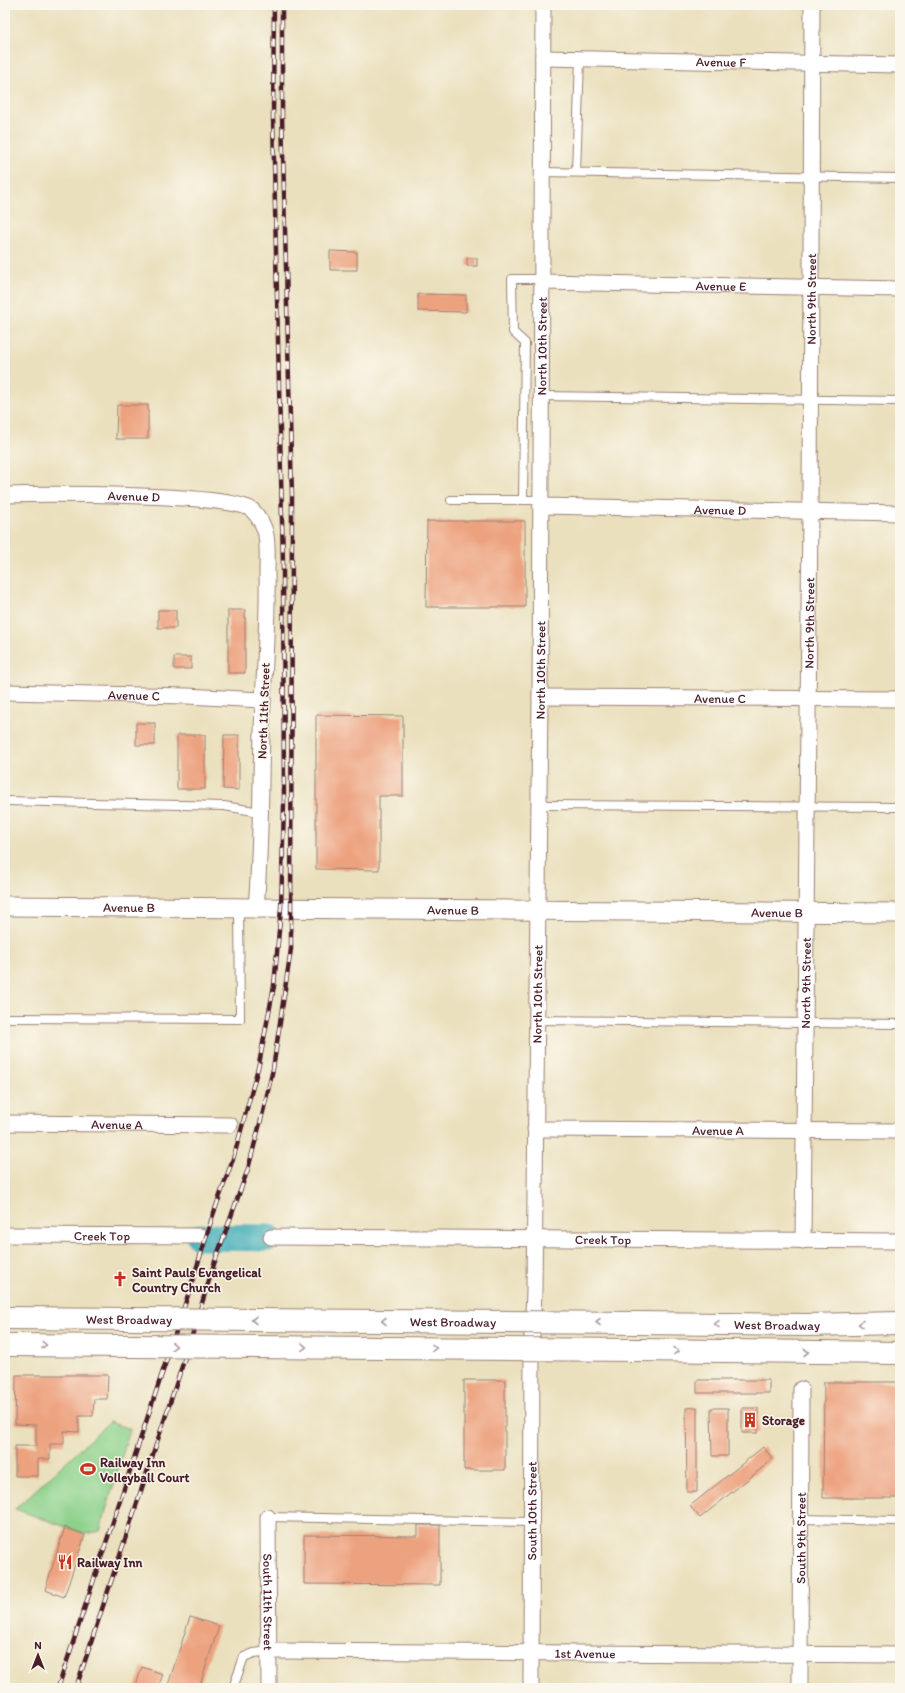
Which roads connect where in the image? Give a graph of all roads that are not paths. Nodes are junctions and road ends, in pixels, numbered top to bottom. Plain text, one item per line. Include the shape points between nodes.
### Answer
1 (543, 5) edge
2 (812, 5) edge
3 (543, 58) junction
4 (580, 59) junction
5 (812, 63) junction
6 (900, 65) edge
7 (542, 172) junction
8 (576, 172) junction
9 (812, 177) junction
10 (900, 178) edge
11 (542, 281) junction
12 (811, 287) junction
13 (900, 289) edge
14 (542, 396) junction
15 (810, 400) junction
16 (900, 401) edge
17 (5, 495) edge
18 (451, 500) dead end
19 (523, 500) junction
20 (541, 503) junction
21 (810, 511) junction
22 (900, 513) edge
23 (258, 517) joint
24 (5, 692) edge
25 (540, 696) junction
26 (808, 698) junction
27 (900, 699) edge
28 (263, 700) junction
29 (5, 801) edge
30 (539, 805) junction
31 (807, 807) junction
32 (900, 807) edge
33 (260, 812) junction
34 (5, 906) edge
35 (247, 908) junction
36 (538, 910) junction
37 (806, 912) junction
38 (900, 912) edge
39 (5, 1018) edge
40 (537, 1020) junction
41 (805, 1023) junction
42 (900, 1024) edge
43 (5, 1123) edge
44 (230, 1125) dead end
45 (536, 1129) junction
46 (804, 1130) junction
47 (900, 1131) edge
48 (5, 1235) edge
49 (200, 1236) dead end
50 (271, 1237) dead end
51 (534, 1239) junction
52 (804, 1241) junction
53 (900, 1241) edge
54 (5, 1318) edge
55 (900, 1323) edge
56 (532, 1335) joint
57 (5, 1344) edge
58 (900, 1353) edge
59 (801, 1389) dead end
60 (268, 1517) joint
61 (800, 1519) junction
62 (900, 1521) edge
63 (532, 1522) junction
64 (270, 1651) junction
65 (531, 1651) junction
66 (800, 1654) junction
67 (900, 1655) edge
68 (233, 1688) edge
69 (269, 1688) edge
70 (531, 1688) edge
71 (800, 1688) edge

1 - 3 street, North 10th Street
2 - 5 street, North 9th Street
3 - 4 street, Avenue F
3 - 7 street, North 10th Street
4 - 5 street, Avenue F
4 - 8 lane
5 - 6 street, Avenue F
5 - 9 street, North 9th Street
7 - 8 lane
7 - 11 street, North 10th Street
8 - 9 lane
9 - 10 lane
9 - 12 street, North 9th Street
11 - 12 street, Avenue E
11 - 14 street, North 10th Street
11 - 19 lane via 512,279 513,332 525,343
12 - 13 street, Avenue E
12 - 15 street, North 9th Street
14 - 15 lane
14 - 20 street, North 10th Street
15 - 16 lane
15 - 21 street, North 9th Street
17 - 23 street, Avenue D via 149,497 224,502 251,509
18 - 19 lane
19 - 20 lane
20 - 21 street, Avenue D
20 - 25 street, North 10th Street
21 - 22 street, Avenue D
21 - 26 street, North 9th Street
23 - 28 street, North 11th Street via 264,526 267,545 268,601
24 - 28 street, Avenue C
25 - 26 street, Avenue C
25 - 30 street, North 10th Street
26 - 27 street, Avenue C
26 - 31 street, North 9th Street
28 - 33 street, North 11th Street
29 - 33 lane via 224,806
30 - 31 lane
30 - 36 street, North 10th Street
31 - 32 lane
31 - 37 street, North 9th Street
33 - 35 street, North 11th Street via 259,868
34 - 35 street, Avenue B
35 - 36 street, Avenue B
35 - 39 lane via 240,1018
36 - 37 street, Avenue B
36 - 40 street, North 10th Street
37 - 38 street, Avenue B
37 - 41 street, North 9th Street
40 - 41 lane
40 - 45 street, North 10th Street
41 - 42 lane
41 - 46 street, North 9th Street
43 - 44 street, Avenue A
45 - 46 street, Avenue A
45 - 51 street, North 10th Street
46 - 47 street, Avenue A
46 - 52 street, North 9th Street
48 - 49 street, Creek Top
50 - 51 street, Creek Top
51 - 52 street, Creek Top
51 - 56 street, North 10th Street
52 - 53 street, Creek Top
55 -> 54 main road, West Broadway, bridge via 807,1325
56 - 63 street, South 10th Street
57 -> 58 main road, West Broadway, bridge
59 - 61 street, South 9th Street
60 - 63 lane
60 - 64 street, South 11th Street
61 - 62 lane
61 - 66 street, South 9th Street
63 - 65 street, South 10th Street
64 - 65 street, 1st Avenue
64 - 68 lane via 244,1657
64 - 69 street, South 11th Street
65 - 66 street, 1st Avenue
65 - 70 street, South 10th Street
66 - 67 street, 1st Avenue
66 - 71 street, South 9th Street

